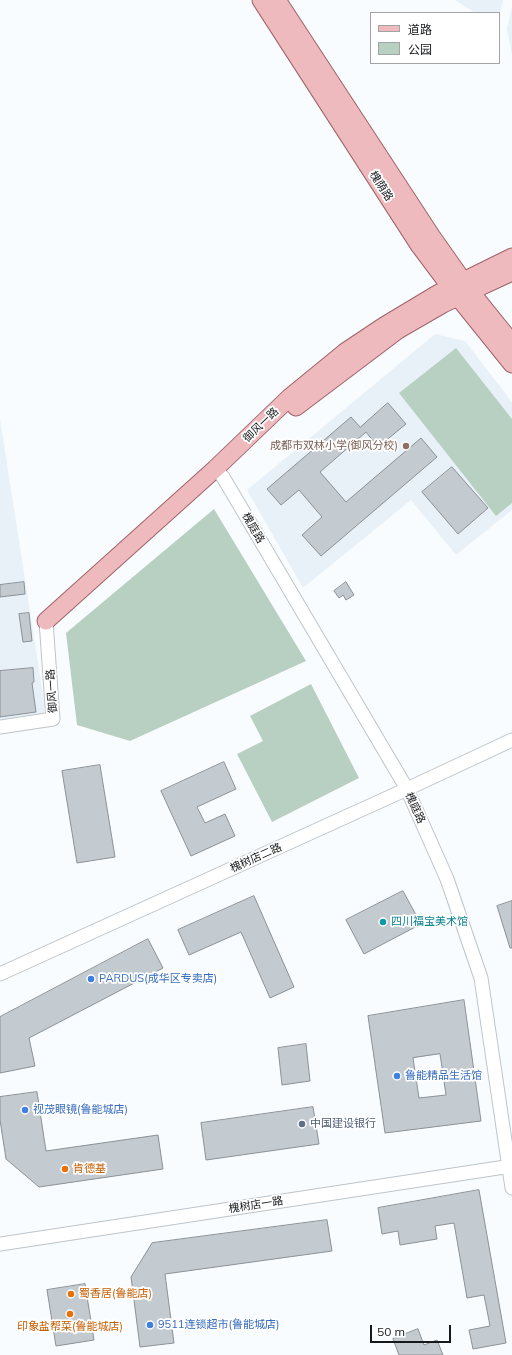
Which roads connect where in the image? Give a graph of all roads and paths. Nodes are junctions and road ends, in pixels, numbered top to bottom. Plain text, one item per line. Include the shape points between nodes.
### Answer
1 (261, 0) edge
2 (277, 0) edge
3 (512, 257) edge
4 (512, 272) edge
5 (461, 289) junction
6 (512, 343) edge
7 (512, 364) edge
8 (219, 473) junction
9 (47, 627) joint
10 (0, 727) edge
11 (512, 740) edge
12 (407, 790) junction
13 (0, 974) edge
14 (510, 1166) edge
15 (512, 1188) edge
16 (0, 1244) edge

1 - 5 main road, 槐荫路 via 419,245
2 - 5 main road, 槐荫路 via 432,237
3 - 5 main road, 御风一路
4 - 5 main road, 御风一路
5 - 6 main road, 槐荫路
5 - 7 main road, 槐荫路
5 - 8 main road, 御风一路 via 439,293 345,352 290,397
8 - 9 main road, 御风一路
8 - 12 street, 槐庭路
9 - 10 street, 御风一路 via 54,719
11 - 12 street, 槐树店二路
12 - 13 street, 槐树店二路
12 - 14 street, 槐庭路 via 447,879 481,978
14 - 15 street, 槐庭路
14 - 16 street, 槐树店一路

